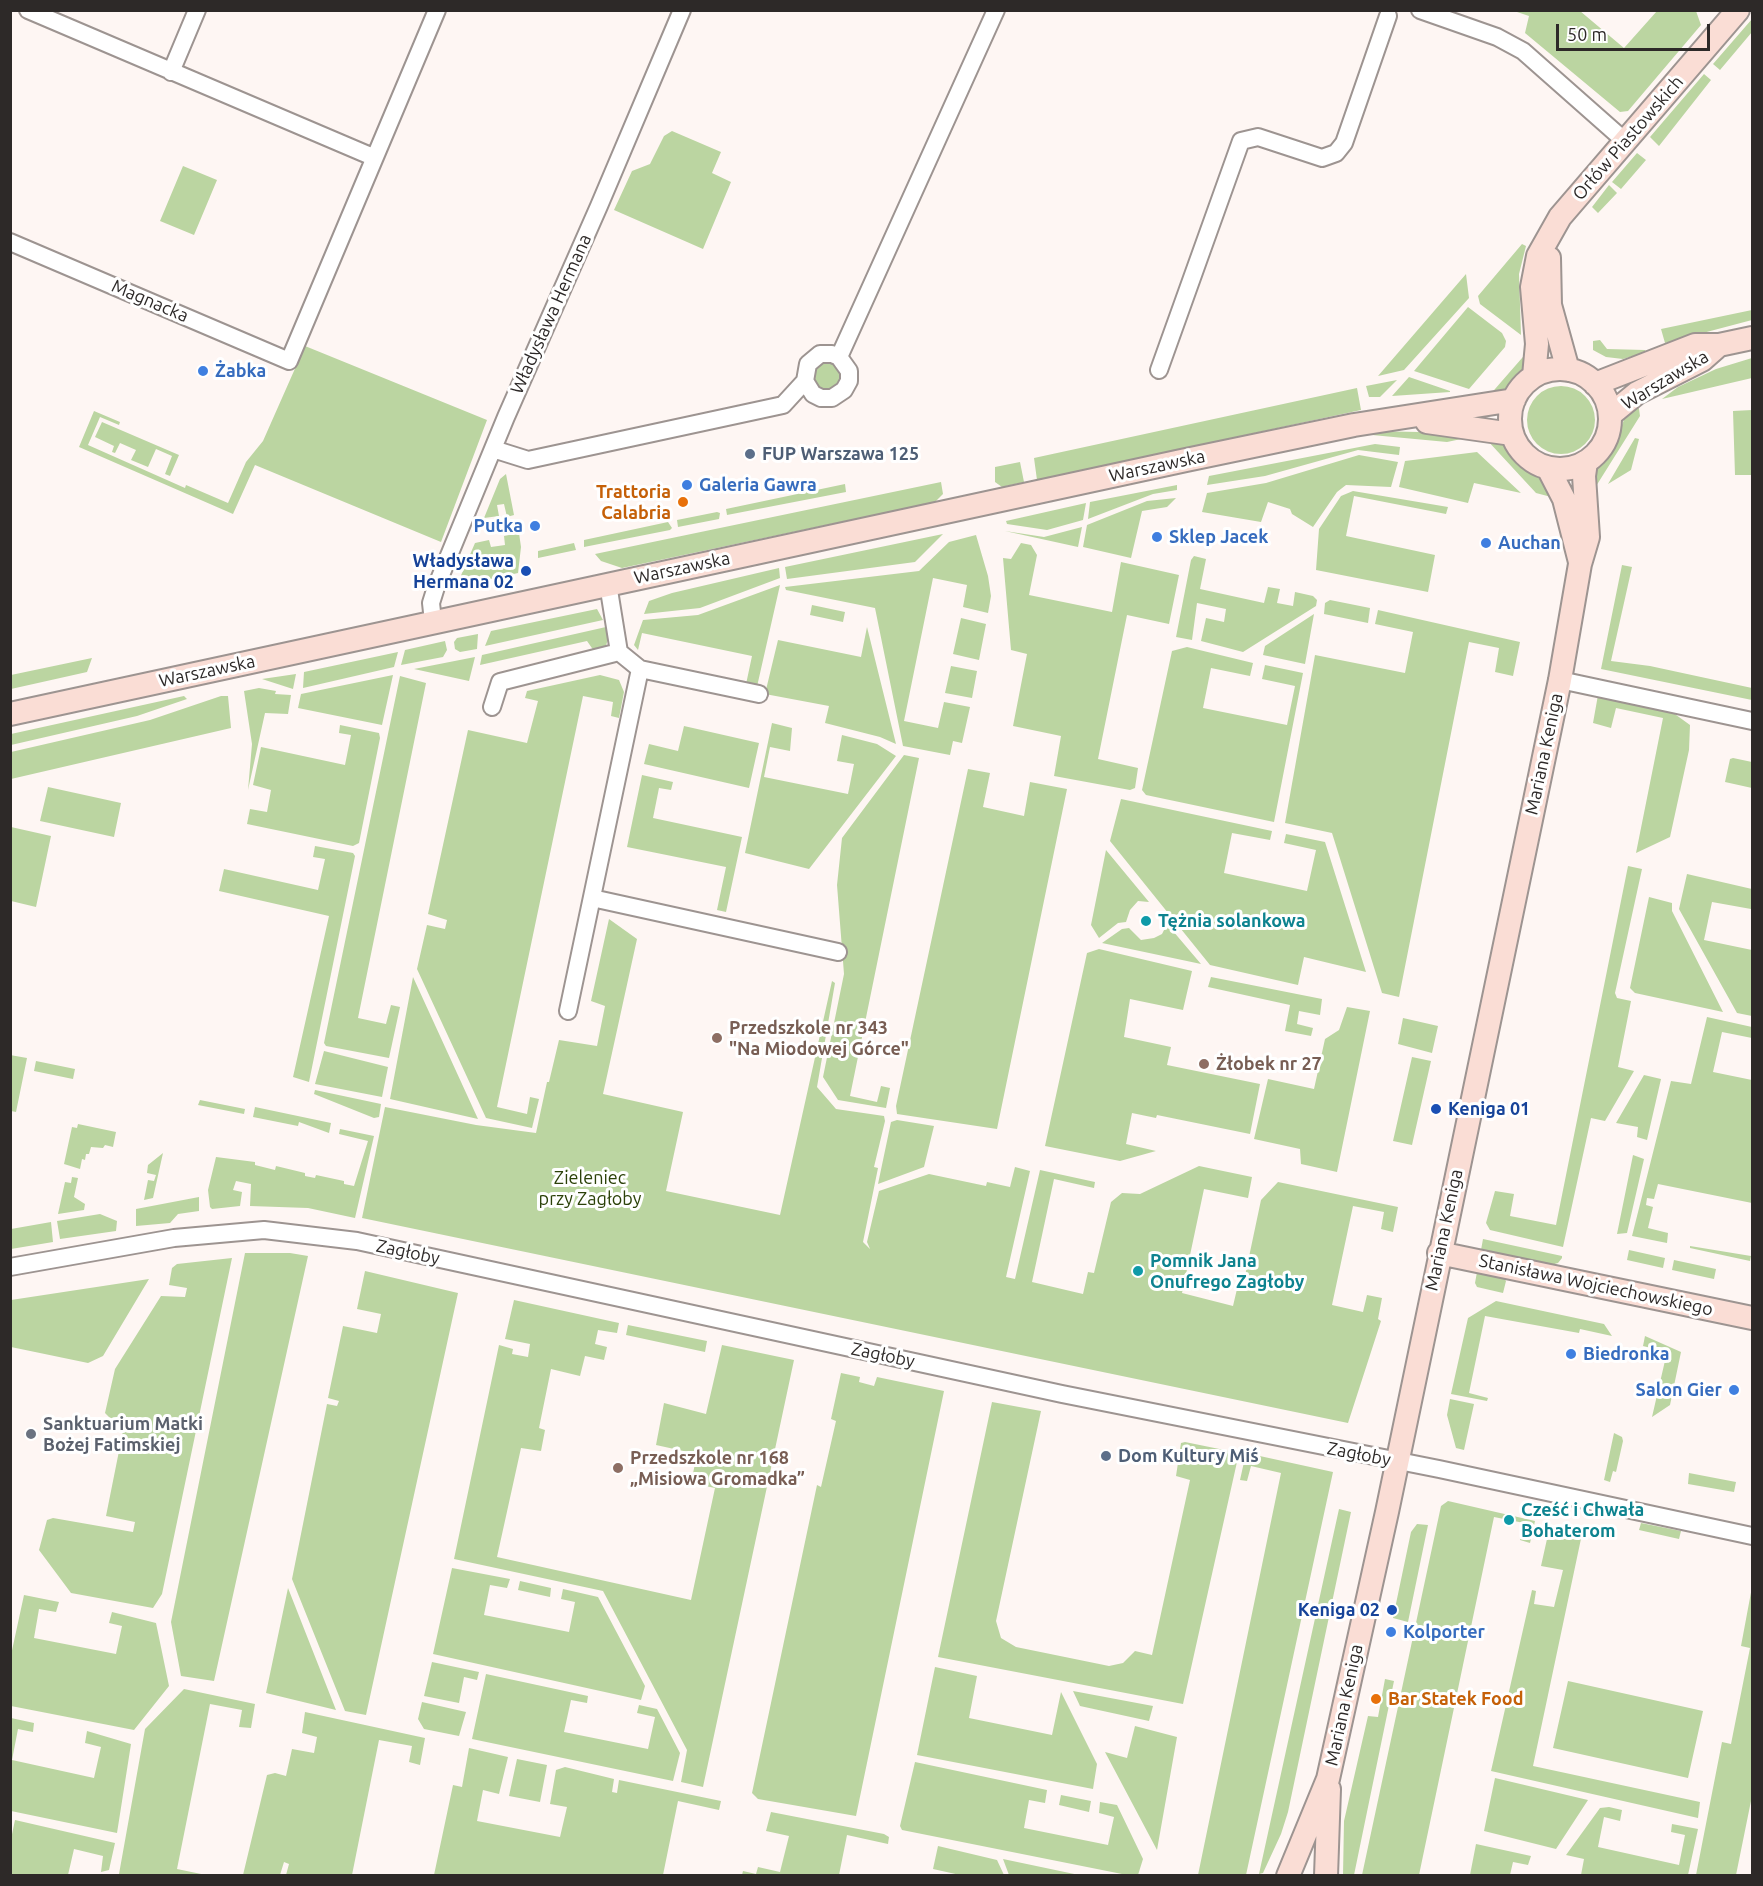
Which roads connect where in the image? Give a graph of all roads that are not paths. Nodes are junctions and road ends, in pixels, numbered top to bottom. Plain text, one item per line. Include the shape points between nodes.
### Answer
1 (28, 10) edge
2 (197, 10) edge
3 (436, 10) edge
4 (682, 10) edge
5 (996, 10) edge
6 (1420, 10) edge
7 (1727, 14) edge
8 (1388, 16) dead end
9 (171, 72) junction
10 (1626, 142) junction
11 (374, 157) junction
12 (1547, 241) junction
13 (10, 242) edge
14 (1752, 338) edge
15 (1719, 345) junction
16 (839, 357) junction
17 (1159, 370) dead end
18 (1568, 370) junction
19 (1534, 376) junction
20 (805, 381) junction
21 (1595, 384) junction
22 (1514, 400) junction
23 (1610, 415) junction
24 (1354, 425) junction
25 (1512, 434) junction
26 (493, 449) junction
27 (1586, 462) junction
28 (1548, 468) junction
29 (1580, 564) junction
30 (608, 584) junction
31 (433, 621) junction
32 (619, 652) junction
33 (640, 669) junction
34 (1560, 680) junction
35 (759, 694) dead end
36 (492, 707) dead end
37 (10, 714) edge
38 (1752, 721) edge
39 (592, 898) junction
40 (838, 952) dead end
41 (568, 1011) dead end
42 (1439, 1252) junction
43 (10, 1267) edge
44 (1752, 1318) edge
45 (1397, 1462) junction
46 (1752, 1536) edge
47 (1328, 1779) junction
48 (1290, 1871) edge
49 (1326, 1875) edge

1 - 9 street
2 - 9 street
3 - 11 street
4 - 26 street, Władysława Hermana
5 - 16 street
6 - 10 street via 1497,37 1523,51
7 - 10 street, Orłów Piastowskich
8 - 17 street via 1344,143 1336,153 1322,158 1258,137 1240,141
9 - 11 street
10 - 12 street, Orłów Piastowskich via 1560,217
11 - 13 street, Magnacka via 289,361
12 - 18 street via 1550,305
12 - 19 street, Orłów Piastowskich via 1538,256 1532,287 1537,344
14 - 15 street, Warszawska
15 - 21 street, Warszawska via 1695,345
15 - 23 street, Warszawska via 1702,360 1637,393
16 - 20 street via 826,353 814,357 808,364
16 - 20 street via 849,371 849,381 839,395 821,398
18 - 19 street via 1545,371
18 - 21 street
19 - 22 street
20 - 26 street via 783,405 528,460
21 - 23 street
22 - 24 street, Warszawska
22 - 25 street
23 - 27 street via 1605,442
24 - 25 street, Warszawska via 1436,422
24 - 30 street, Warszawska
25 - 28 street via 1526,455
26 - 31 street, Władysława Hermana via 436,587 431,603
27 - 28 street via 1574,467
27 - 29 street, Mariana Keniga via 1588,537
28 - 29 street, Mariana Keniga via 1564,499
29 - 34 street, Mariana Keniga
30 - 31 street, Warszawska
30 - 32 street
31 - 37 street, Warszawska
32 - 33 street
32 - 36 street via 500,682
33 - 35 street
33 - 39 street
34 - 38 street, Mariana Keniga
34 - 42 street, Mariana Keniga
39 - 40 street
39 - 41 street
42 - 44 street, Stanisława Wojciechowskiego
42 - 45 street, Mariana Keniga
43 - 45 street, Zagłoby via 174,1238 264,1230 357,1241 1062,1394
45 - 46 street, Zagłoby
45 - 47 street, Mariana Keniga
47 - 48 street, Mariana Keniga
47 - 49 street, Mariana Keniga
48 - 49 street via 1305,1865

